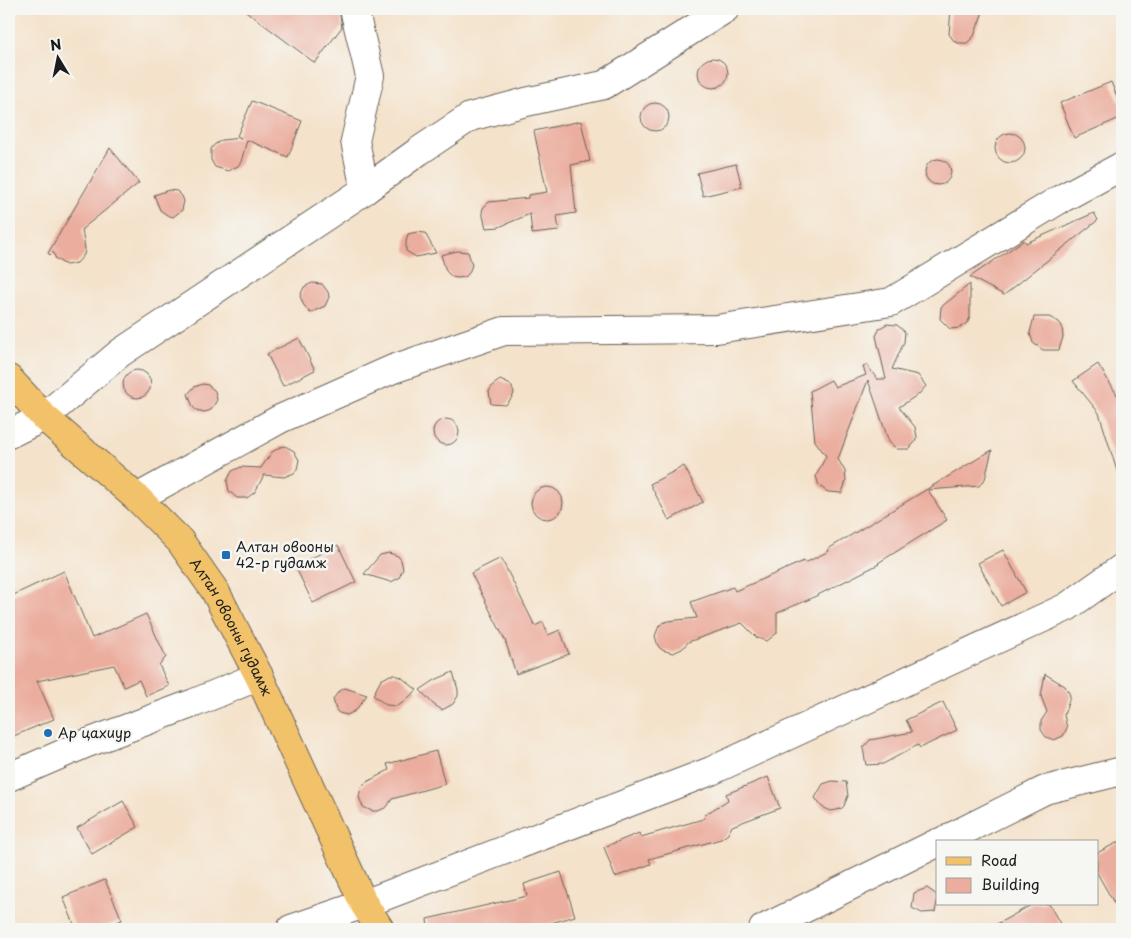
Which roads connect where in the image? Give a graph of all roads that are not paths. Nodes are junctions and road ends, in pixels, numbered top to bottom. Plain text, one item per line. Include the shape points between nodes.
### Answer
1 (354, 9) edge
2 (725, 9) edge
3 (1122, 166) edge
4 (365, 190) junction
5 (9, 379) edge
6 (44, 417) junction
7 (9, 434) edge
8 (138, 498) junction
9 (1122, 568) edge
10 (259, 676) junction
11 (1122, 771) edge
12 (9, 777) edge
13 (945, 840) edge
14 (936, 844) edge
15 (364, 904) junction
16 (292, 929) edge
17 (380, 929) edge
18 (763, 929) edge

1 - 4 street via 370,76 355,141
2 - 4 street via 604,85 470,117
3 - 8 street via 1057,201 891,302 717,328 504,331 393,370 280,418
4 - 6 street via 120,353
5 - 6 main road, Алтан овооны гудамж
6 - 7 street
6 - 8 main road, Алтан овооны гудамж
8 - 10 main road, Алтан овооны гудамж via 180,541 215,591
9 - 15 street via 1067,606 711,771
10 - 12 street
10 - 15 main road, Алтан овооны гудамж
11 - 13 street via 1045,790
14 - 18 street
15 - 16 street
15 - 17 main road, Алтан овооны гудамж

